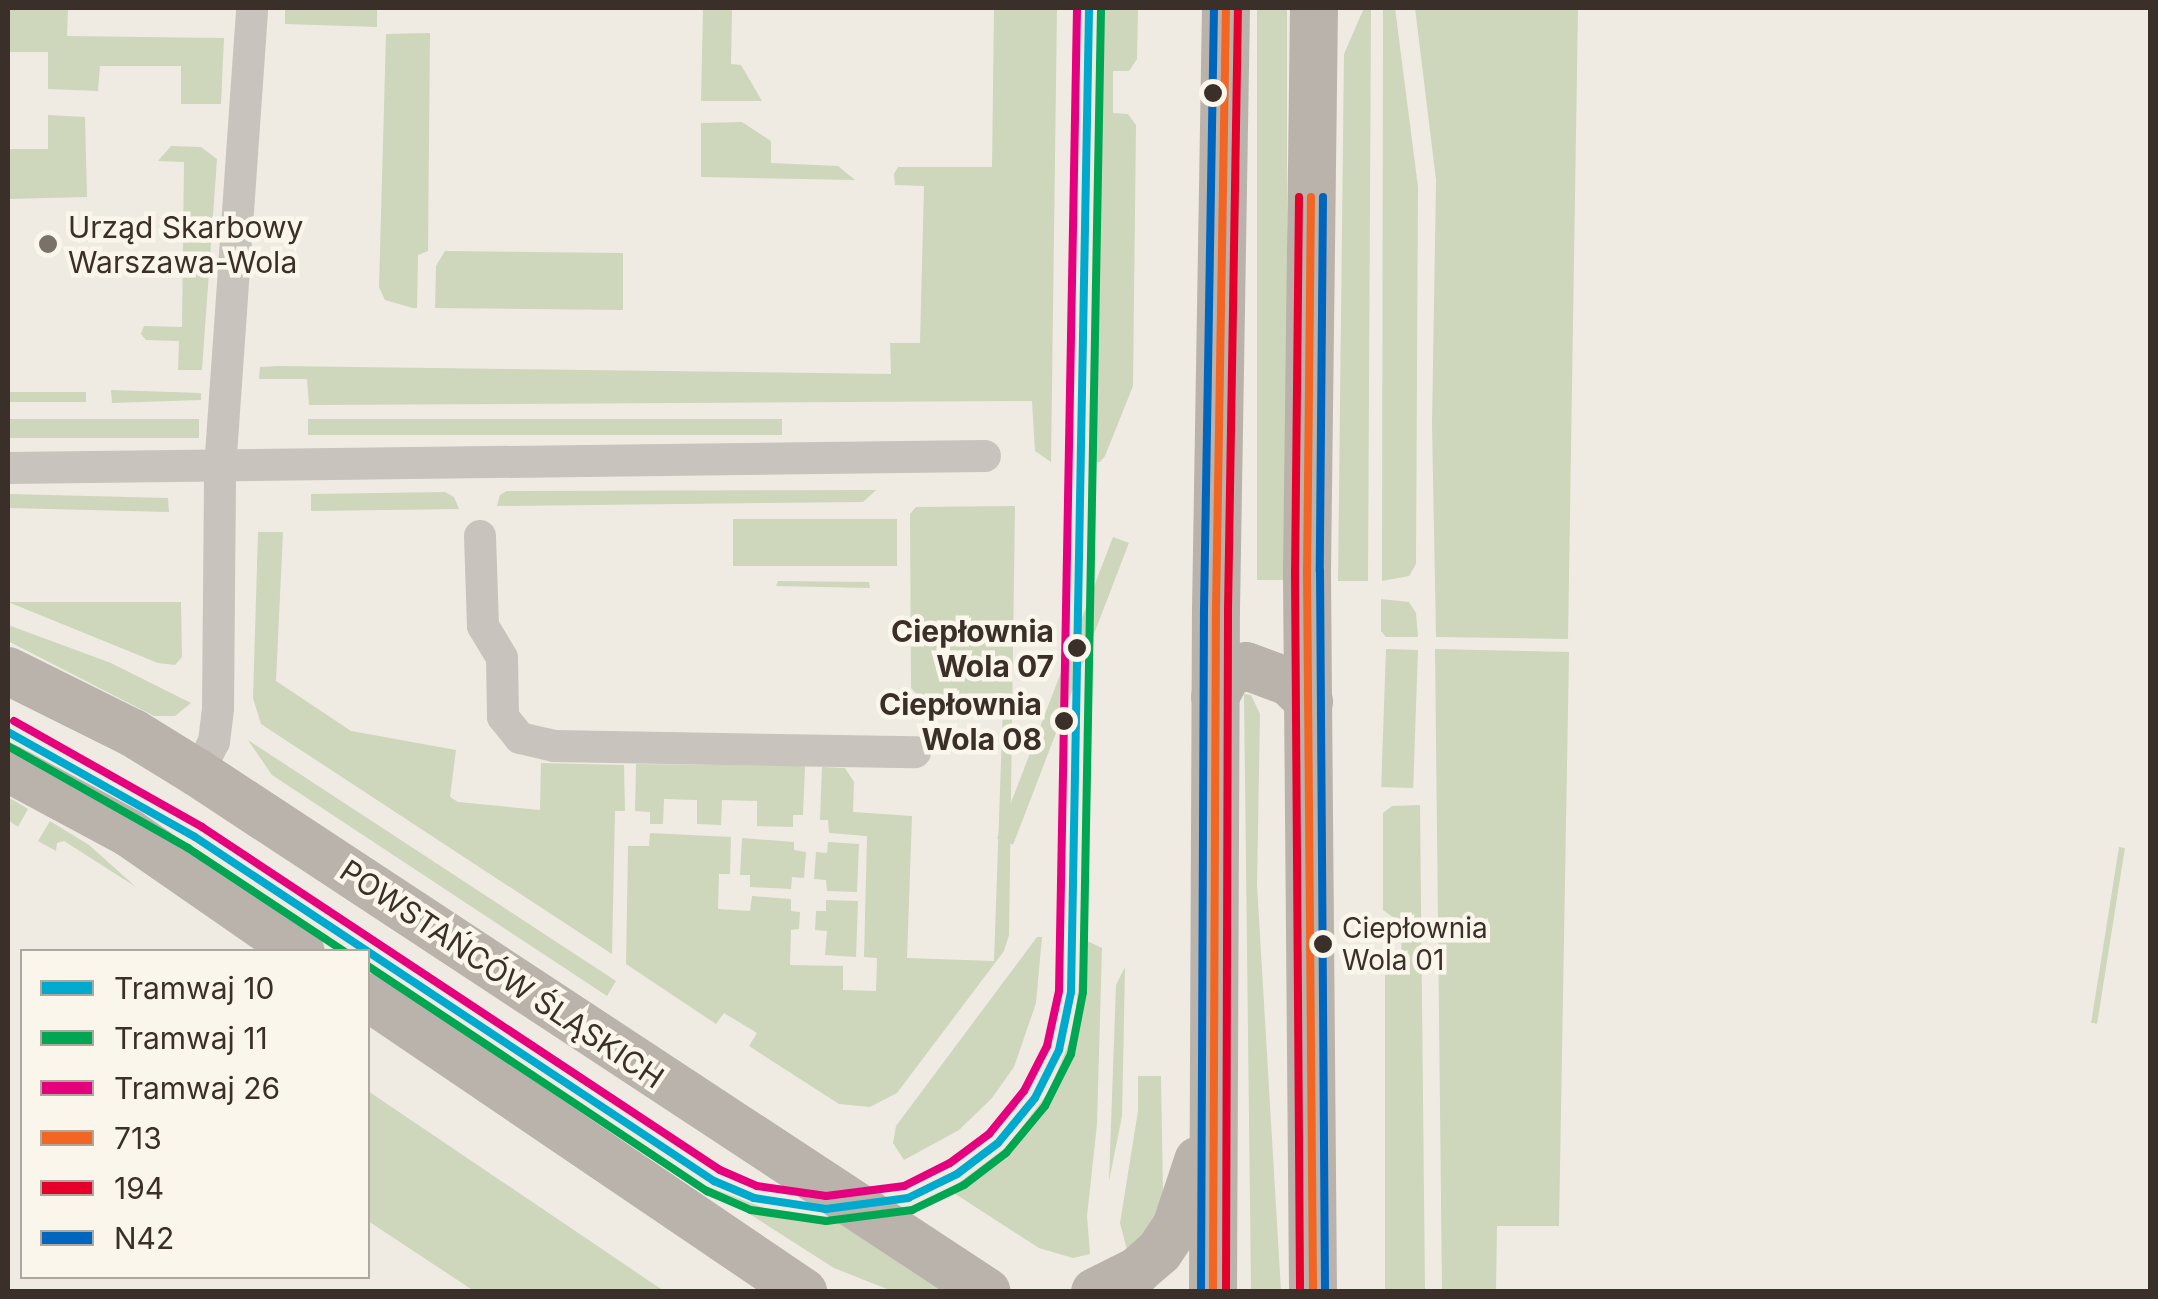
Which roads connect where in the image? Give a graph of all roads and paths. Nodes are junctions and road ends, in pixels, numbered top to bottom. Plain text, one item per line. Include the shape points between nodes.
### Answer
1 (252, 8) edge
2 (1226, 8) edge
3 (1314, 8) edge
4 (986, 456) dead end
5 (8, 468) edge
6 (220, 469) junction
7 (480, 536) dead end
8 (8, 670) edge
9 (1215, 697) junction
10 (1310, 701) junction
11 (914, 752) dead end
12 (8, 768) edge
13 (198, 773) junction
14 (297, 949) edge
15 (370, 997) edge
16 (1212, 1119) junction
17 (803, 1292) edge
18 (987, 1292) edge
19 (1095, 1292) edge
20 (1212, 1292) edge
21 (1313, 1292) edge

1 - 6 street
2 - 9 main road
3 - 10 main road
4 - 6 street
5 - 6 street
6 - 13 street via 218,708 214,742
7 - 11 street via 483,626 502,658 503,717 520,738 554,746
8 - 13 main road, POWSTAŃCÓW ŚLĄSKICH
9 - 10 main road via 1228,673 1246,666 1289,682
9 - 16 main road
10 - 21 main road
12 - 14 main road via 130,833
13 - 18 main road, POWSTAŃCÓW ŚLĄSKICH
15 - 17 main road
16 - 19 main road via 1168,1240 1137,1272
16 - 20 main road

